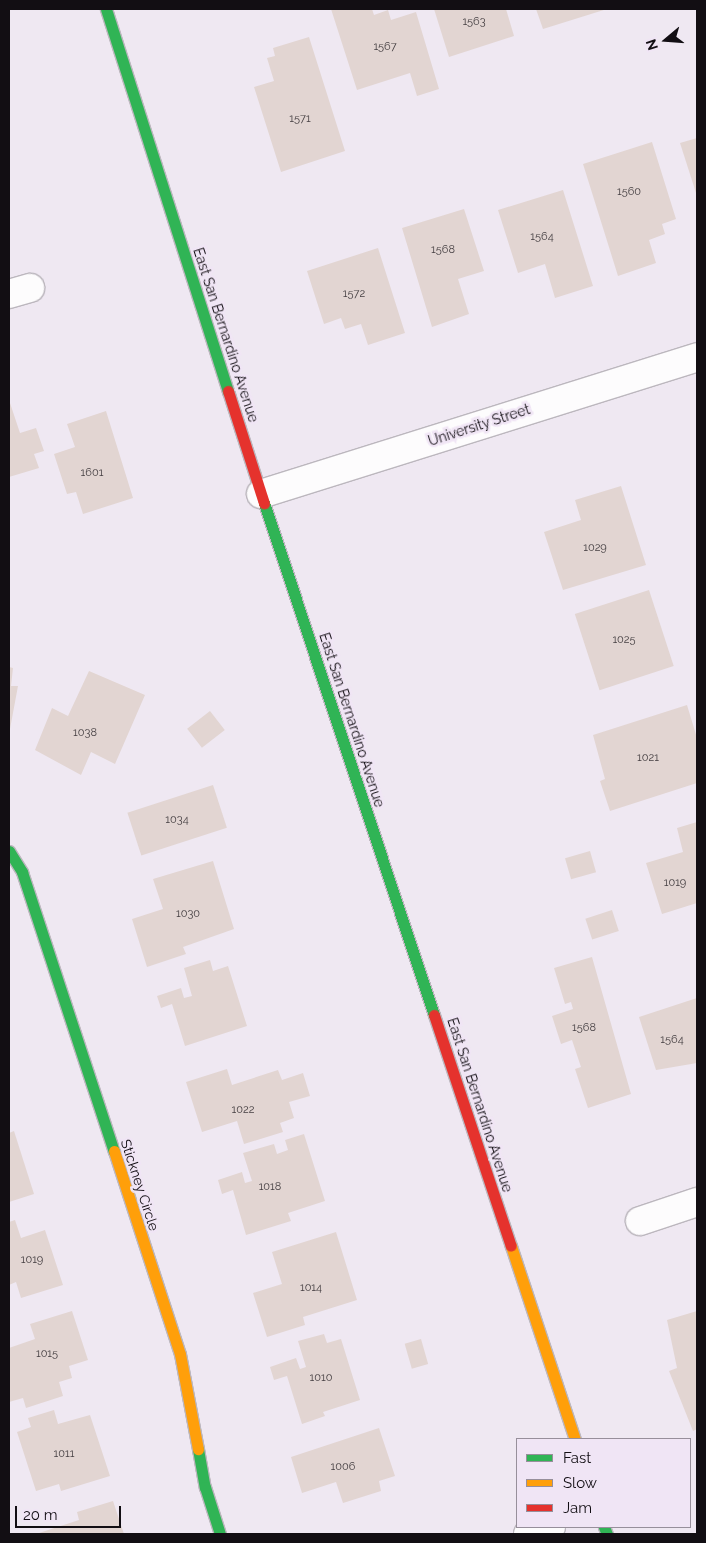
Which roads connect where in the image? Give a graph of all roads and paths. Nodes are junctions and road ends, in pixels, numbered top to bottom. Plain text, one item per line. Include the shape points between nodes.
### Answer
1 (106, 9) edge
2 (695, 365) edge
3 (261, 494) junction
4 (9, 852) edge
5 (697, 1202) edge
6 (640, 1221) dead end
7 (575, 1438) edge
8 (548, 1528) edge
9 (220, 1534) edge
10 (528, 1534) edge

1 - 3 street, East San Bernardino Avenue
2 - 3 street, University Street
3 - 7 street, East San Bernardino Avenue
4 - 9 street, Stickney Circle via 22,872 180,1354 204,1487
5 - 6 street
8 - 10 street

